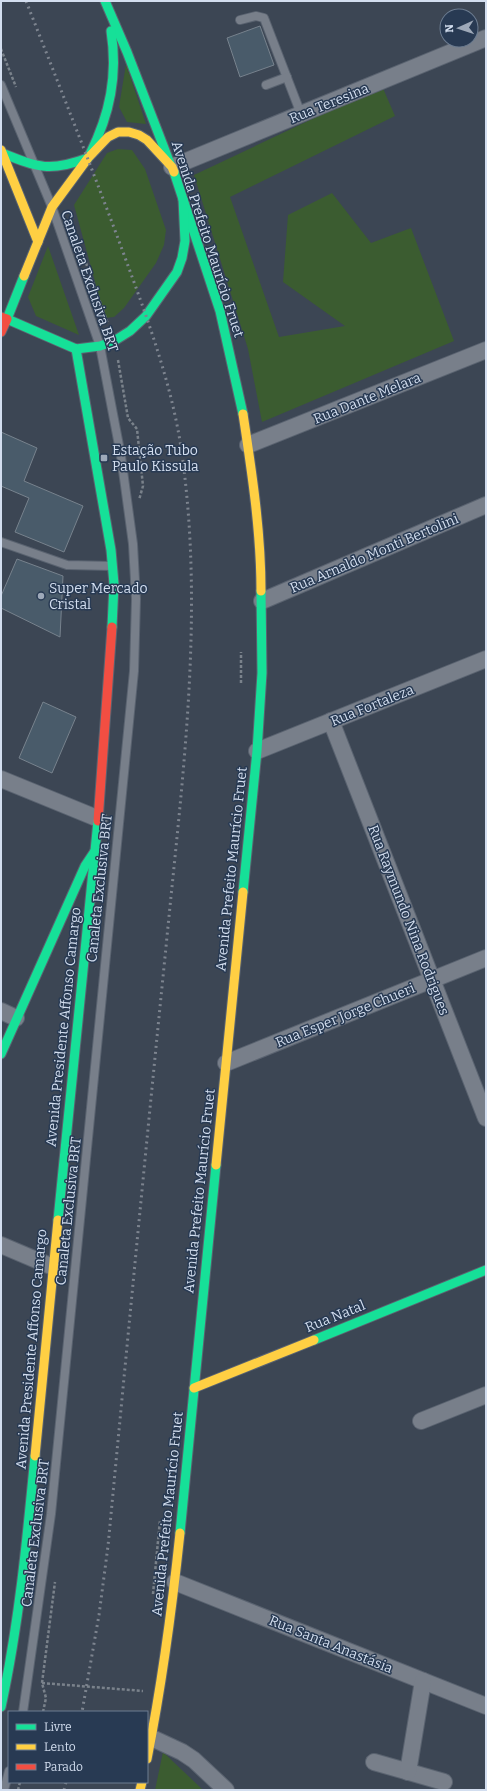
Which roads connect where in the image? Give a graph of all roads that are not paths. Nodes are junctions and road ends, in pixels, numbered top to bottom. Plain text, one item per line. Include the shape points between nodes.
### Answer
1 (107, 2) edge
2 (240, 20) dead end
3 (486, 38) edge
4 (287, 77) junction
5 (1, 85) edge
6 (266, 85) dead end
7 (301, 114) junction
8 (2, 151) edge
9 (88, 158) junction
10 (34, 167) junction
11 (172, 167) junction
12 (183, 199) junction
13 (52, 208) junction
14 (38, 242) junction
15 (4, 318) edge
16 (1, 332) edge
17 (100, 346) junction
18 (76, 349) junction
19 (486, 350) edge
20 (248, 445) junction
21 (486, 505) edge
22 (1, 542) edge
23 (113, 566) junction
24 (262, 601) junction
25 (486, 659) edge
26 (331, 721) junction
27 (257, 751) junction
28 (1, 779) edge
29 (99, 819) junction
30 (95, 851) junction
31 (486, 958) edge
32 (432, 980) junction
33 (1, 1011) edge
34 (16, 1018) junction
35 (1, 1054) edge
36 (226, 1063) junction
37 (486, 1118) edge
38 (1, 1245) edge
39 (53, 1267) junction
40 (486, 1270) edge
41 (194, 1388) junction
42 (486, 1395) edge
43 (421, 1422) dead end
44 (175, 1582) junction
45 (423, 1681) junction
46 (486, 1706) edge
47 (1, 1707) edge
48 (24, 1710) edge
49 (152, 1738) junction
50 (148, 1755) edge
51 (374, 1762) dead end
52 (408, 1772) junction
53 (8, 1775) edge
54 (444, 1782) dead end
55 (4, 1790) edge
56 (226, 1790) edge

1 - 9 main road via 114,60 113,87 108,114
1 - 11 main road, Avenida Prefeito Maurício Fruet
2 - 4 lane via 256,16 264,18
3 - 7 street, Rua Teresina
4 - 6 lane
4 - 7 lane
5 - 10 lane, Canaleta Exclusiva BRT
7 - 11 street, Rua Teresina
8 - 10 main road
8 - 14 main road
9 - 10 main road via 54,169
9 - 11 main road via 108,137 118,132 129,132 147,140
9 - 13 main road
10 - 13 lane, Canaleta Exclusiva BRT
11 - 12 main road, Avenida Prefeito Maurício Fruet
12 - 17 main road via 186,241 177,272 146,316 130,331
12 - 20 main road, Avenida Prefeito Maurício Fruet via 220,311 232,358
13 - 14 main road
13 - 17 lane, Canaleta Exclusiva BRT
14 - 15 main road
15 - 16 main road
15 - 18 main road
17 - 18 main road
17 - 48 lane, Canaleta Exclusiva BRT via 133,544 136,599 134,671 52,1514
18 - 23 main road, Avenida Presidente Affonso Camargo
19 - 20 street, Rua Dante Melara
20 - 24 main road, Avenida Prefeito Maurício Fruet via 257,518
21 - 24 street, Rua Arnaldo Monti Bertolini
22 - 23 lane via 67,565
23 - 29 main road, Avenida Presidente Affonso Camargo via 112,654
24 - 27 main road, Avenida Prefeito Maurício Fruet via 262,673
25 - 26 street, Rua Fortaleza
26 - 27 street, Rua Fortaleza
26 - 32 street, Rua Raymundo Nina Rodrigues
27 - 36 main road, Avenida Prefeito Maurício Fruet
28 - 29 street
29 - 30 main road, Avenida Presidente Affonso Camargo
30 - 34 main road via 85,866
30 - 39 main road, Avenida Presidente Affonso Camargo
31 - 32 street, Rua Esper Jorge Chueri
32 - 36 street, Rua Esper Jorge Chueri
32 - 37 street, Rua Raymundo Nina Rodrigues
33 - 34 street
34 - 35 main road
36 - 41 main road, Avenida Prefeito Maurício Fruet
38 - 39 street
39 - 47 main road, Avenida Presidente Affonso Camargo via 24,1572
40 - 41 main road, Rua Natal
41 - 44 main road, Avenida Prefeito Maurício Fruet
42 - 43 street
44 - 45 street, Rua Santa Anastásia
44 - 49 main road, Avenida Prefeito Maurício Fruet
45 - 46 street, Rua Santa Anastásia
45 - 52 street
49 - 50 main road, Avenida Prefeito Maurício Fruet
49 - 56 street via 194,1760
51 - 52 street
52 - 54 street
53 - 55 lane

